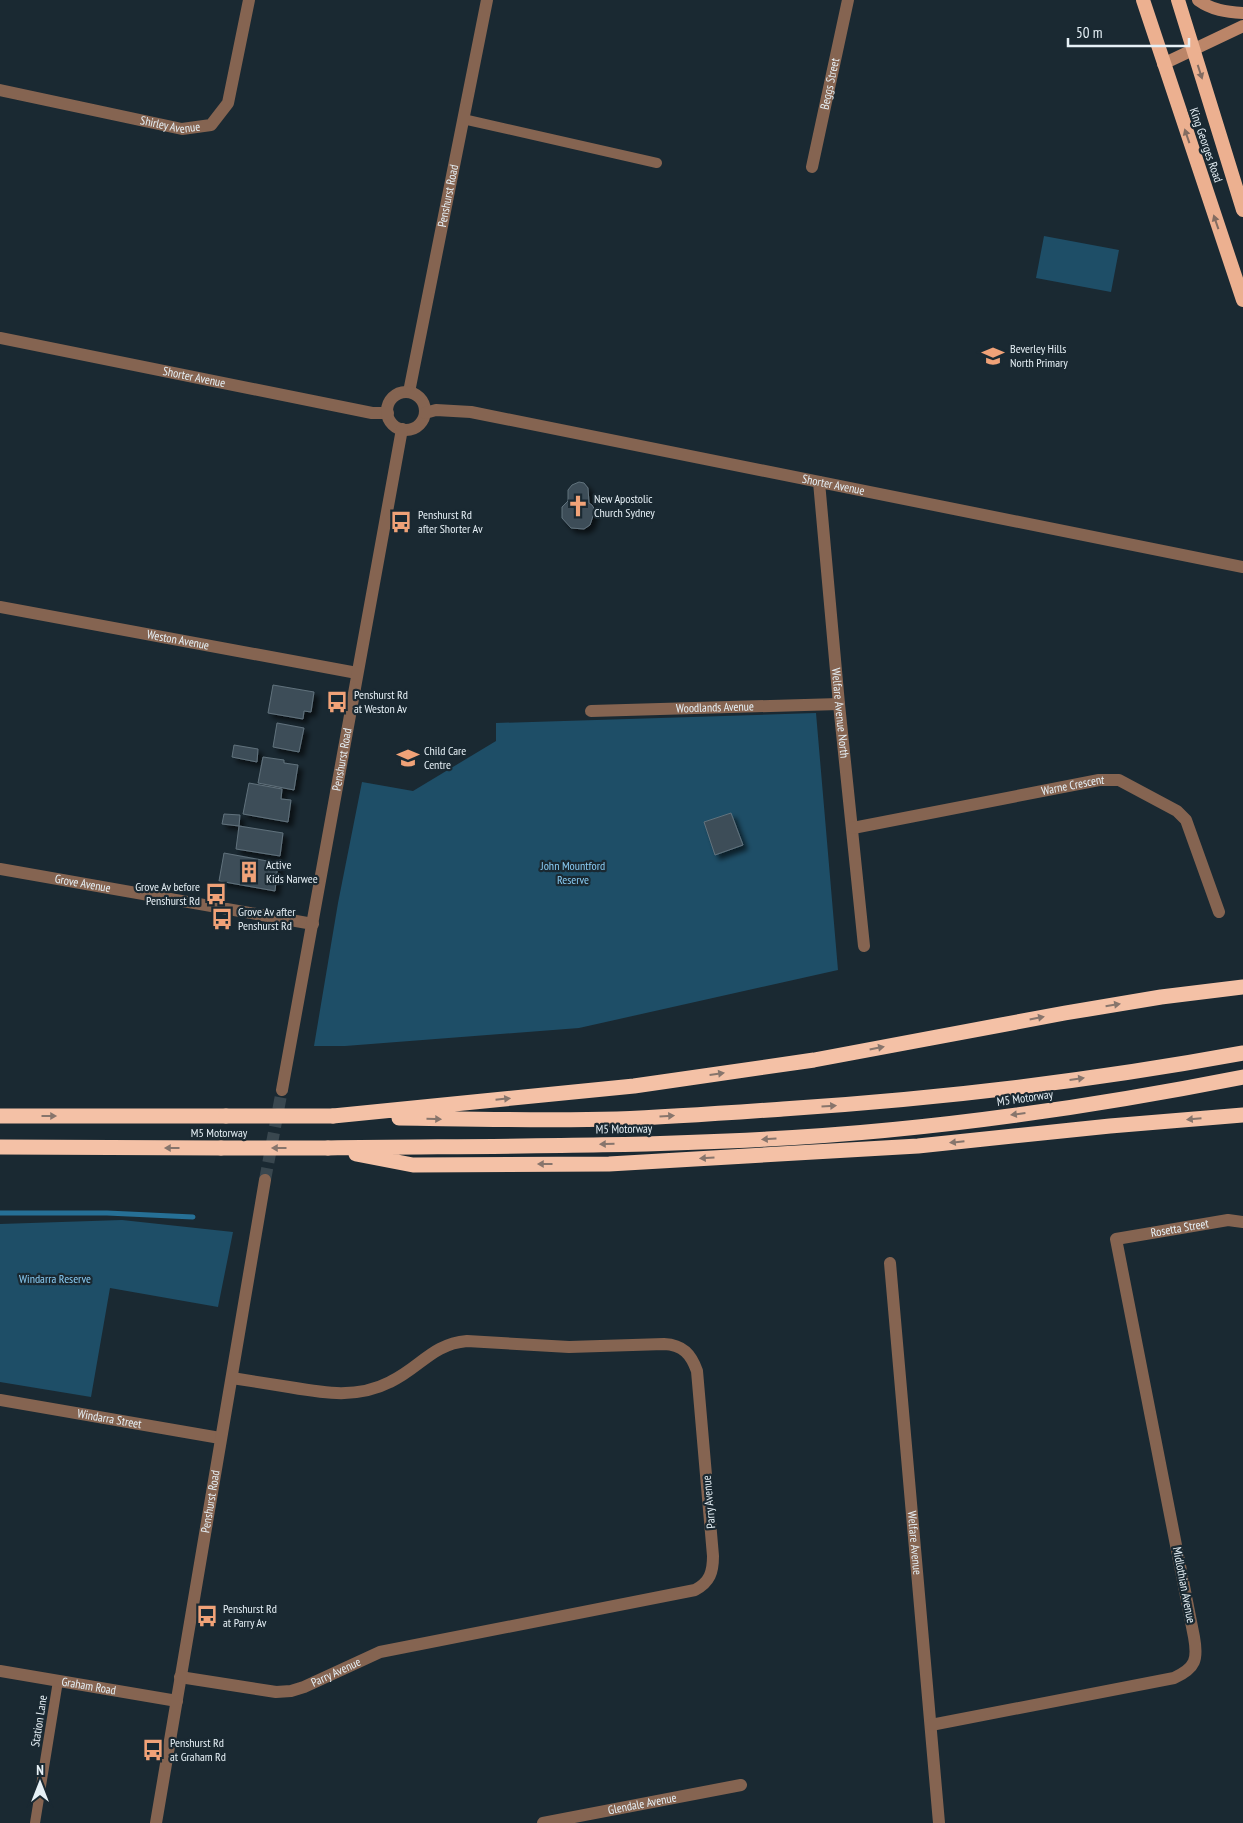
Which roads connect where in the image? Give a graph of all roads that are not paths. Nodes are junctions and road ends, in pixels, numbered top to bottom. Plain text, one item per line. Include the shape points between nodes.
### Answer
1 (249, 0) edge
2 (487, 0) edge
3 (848, 0) edge
4 (1143, 0) edge
5 (1178, 0) edge
6 (1198, 0) edge
7 (1243, 13) edge
8 (1243, 26) edge
9 (1192, 50) junction
10 (1163, 64) junction
11 (0, 90) edge
12 (463, 118) junction
13 (658, 163) dead end
14 (812, 167) dead end
15 (1243, 210) edge
16 (1243, 300) edge
17 (0, 338) edge
18 (409, 392) junction
19 (388, 414) junction
20 (425, 414) junction
21 (402, 429) junction
22 (819, 482) junction
23 (1243, 567) edge
24 (0, 607) edge
25 (357, 673) junction
26 (839, 704) junction
27 (591, 710) dead end
28 (853, 828) junction
29 (0, 869) edge
30 (1219, 912) dead end
31 (313, 924) junction
32 (864, 946) dead end
33 (1243, 981) edge
34 (1243, 987) edge
35 (1161, 997) junction
36 (1243, 1053) edge
37 (1243, 1077) edge
38 (282, 1090) tunnel mouth
39 (1243, 1115) edge
40 (0, 1116) edge
41 (333, 1116) junction
42 (0, 1147) edge
43 (328, 1148) junction
44 (265, 1180) tunnel mouth
45 (1243, 1222) edge
46 (1116, 1239) joint
47 (890, 1263) dead end
48 (232, 1378) junction
49 (0, 1400) edge
50 (220, 1438) junction
51 (0, 1671) edge
52 (180, 1676) junction
53 (58, 1681) junction
54 (177, 1700) junction
55 (931, 1725) junction
56 (741, 1785) dead end
57 (35, 1823) edge
58 (156, 1823) edge
59 (543, 1823) edge
60 (939, 1823) edge

1 - 11 street, Shirley Avenue via 228,103 212,125 182,129
2 - 12 street, Penshurst Road
3 - 14 street, Beggs Street
4 - 10 highway, King Georges Road
5 - 9 highway, King Georges Road
6 - 7 main road via 1208,7
8 - 9 main road
9 - 10 main road
9 -> 15 highway, King Georges Road
16 -> 10 highway, King Georges Road
12 - 13 lane
12 - 18 street, Penshurst Road
17 - 19 street, Shorter Avenue
18 - 19 street via 393,398
18 - 20 street via 420,398
19 - 21 street via 392,424
20 - 21 street via 419,425
20 - 22 street, Shorter Avenue via 436,410 470,412
21 - 25 street, Penshurst Road
22 - 23 street, Shorter Avenue
22 - 26 street, Welfare Avenue North
24 - 25 street, Weston Avenue
25 - 31 street, Penshurst Road
26 - 27 street, Woodlands Avenue
26 - 28 street, Welfare Avenue North
28 - 30 street, Warne Crescent via 1100,780 1119,780 1177,811 1186,820
28 - 32 street, Welfare Avenue North
29 - 31 street, Grove Avenue
31 - 38 street, Penshurst Road
33 - 35 highway
34 - 35 highway
41 -> 35 highway via 634,1086 776,1066
41 -> 36 highway, M5 Motorway via 620,1119 869,1103 1057,1082
37 -> 43 highway, M5 Motorway via 1030,1113 847,1133 671,1143
39 -> 43 highway via 918,1146 609,1164 413,1165
40 -> 41 highway, M5 Motorway, bridge
43 -> 42 highway, M5 Motorway, bridge
44 - 48 street, Penshurst Road
45 - 46 street, Rosetta Street via 1228,1220
46 - 55 street, Midlothian Avenue via 1196,1658 1185,1673 1174,1678
47 - 55 street, Welfare Avenue
48 - 50 street, Penshurst Road
48 - 52 street, Parry Avenue via 350,1394 392,1382 443,1346 455,1342 569,1347 664,1344 682,1348 694,1361 697,1371 712,1570 707,1582 695,1590 380,1652 291,1691 276,1692
49 - 50 street, Windarra Street
50 - 52 street, Penshurst Road
51 - 53 street, Graham Road
52 - 54 street, Penshurst Road
53 - 54 street, Graham Road
53 - 57 lane, Station Lane
54 - 58 street, Penshurst Road
55 - 60 street, Welfare Avenue
56 - 59 street, Glendale Avenue

